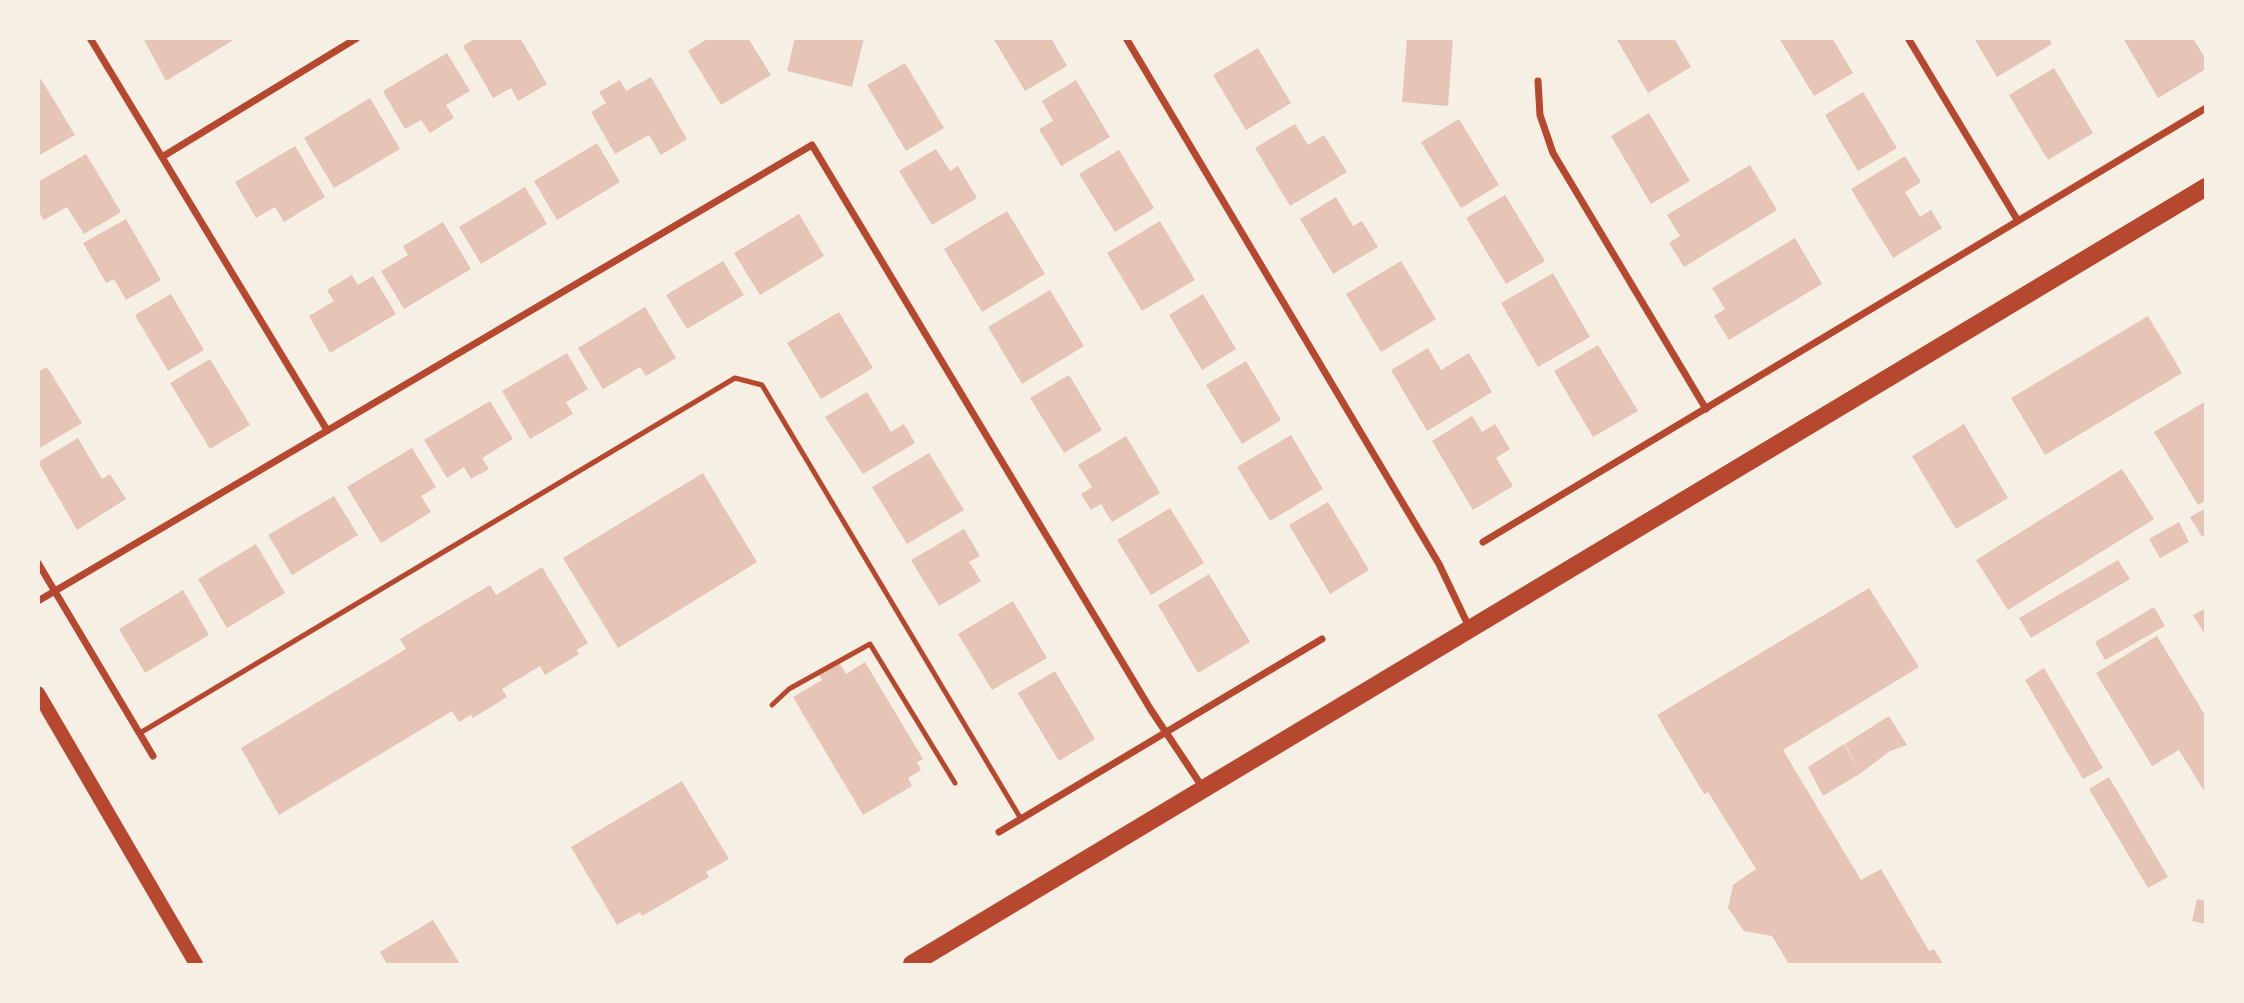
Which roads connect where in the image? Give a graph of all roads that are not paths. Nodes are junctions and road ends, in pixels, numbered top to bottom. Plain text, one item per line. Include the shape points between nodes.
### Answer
1 (90, 38) edge
2 (357, 38) edge
3 (1126, 38) edge
4 (1908, 38) edge
5 (1538, 81) dead end
6 (2206, 108) edge
7 (162, 157) junction
8 (2206, 187) edge
9 (2018, 221) junction
10 (1706, 409) junction
11 (327, 430) junction
12 (1483, 542) dead end
13 (38, 563) edge
14 (56, 592) junction
15 (38, 601) edge
16 (1470, 629) junction
17 (1321, 639) dead end
18 (38, 693) edge
19 (772, 705) dead end
20 (140, 733) junction
21 (1166, 733) junction
22 (153, 756) dead end
23 (955, 783) dead end
24 (1203, 788) junction
25 (1021, 819) junction
26 (999, 832) dead end
27 (196, 964) edge
28 (912, 964) edge

1 - 7 street
2 - 7 street
3 - 16 street via 1439,564
4 - 9 street
5 - 10 street via 1540,115 1553,153
6 - 9 street
7 - 11 street
8 - 16 main road
9 - 10 street
10 - 12 street
11 - 14 street
11 - 21 street via 812,145
13 - 14 street
14 - 15 street
14 - 20 street
16 - 24 main road
17 - 21 street
18 - 27 main road
19 - 23 lane via 789,689 870,643
20 - 22 street
20 - 25 lane via 736,378 762,385
21 - 24 street
21 - 25 street
24 - 28 main road
25 - 26 street

